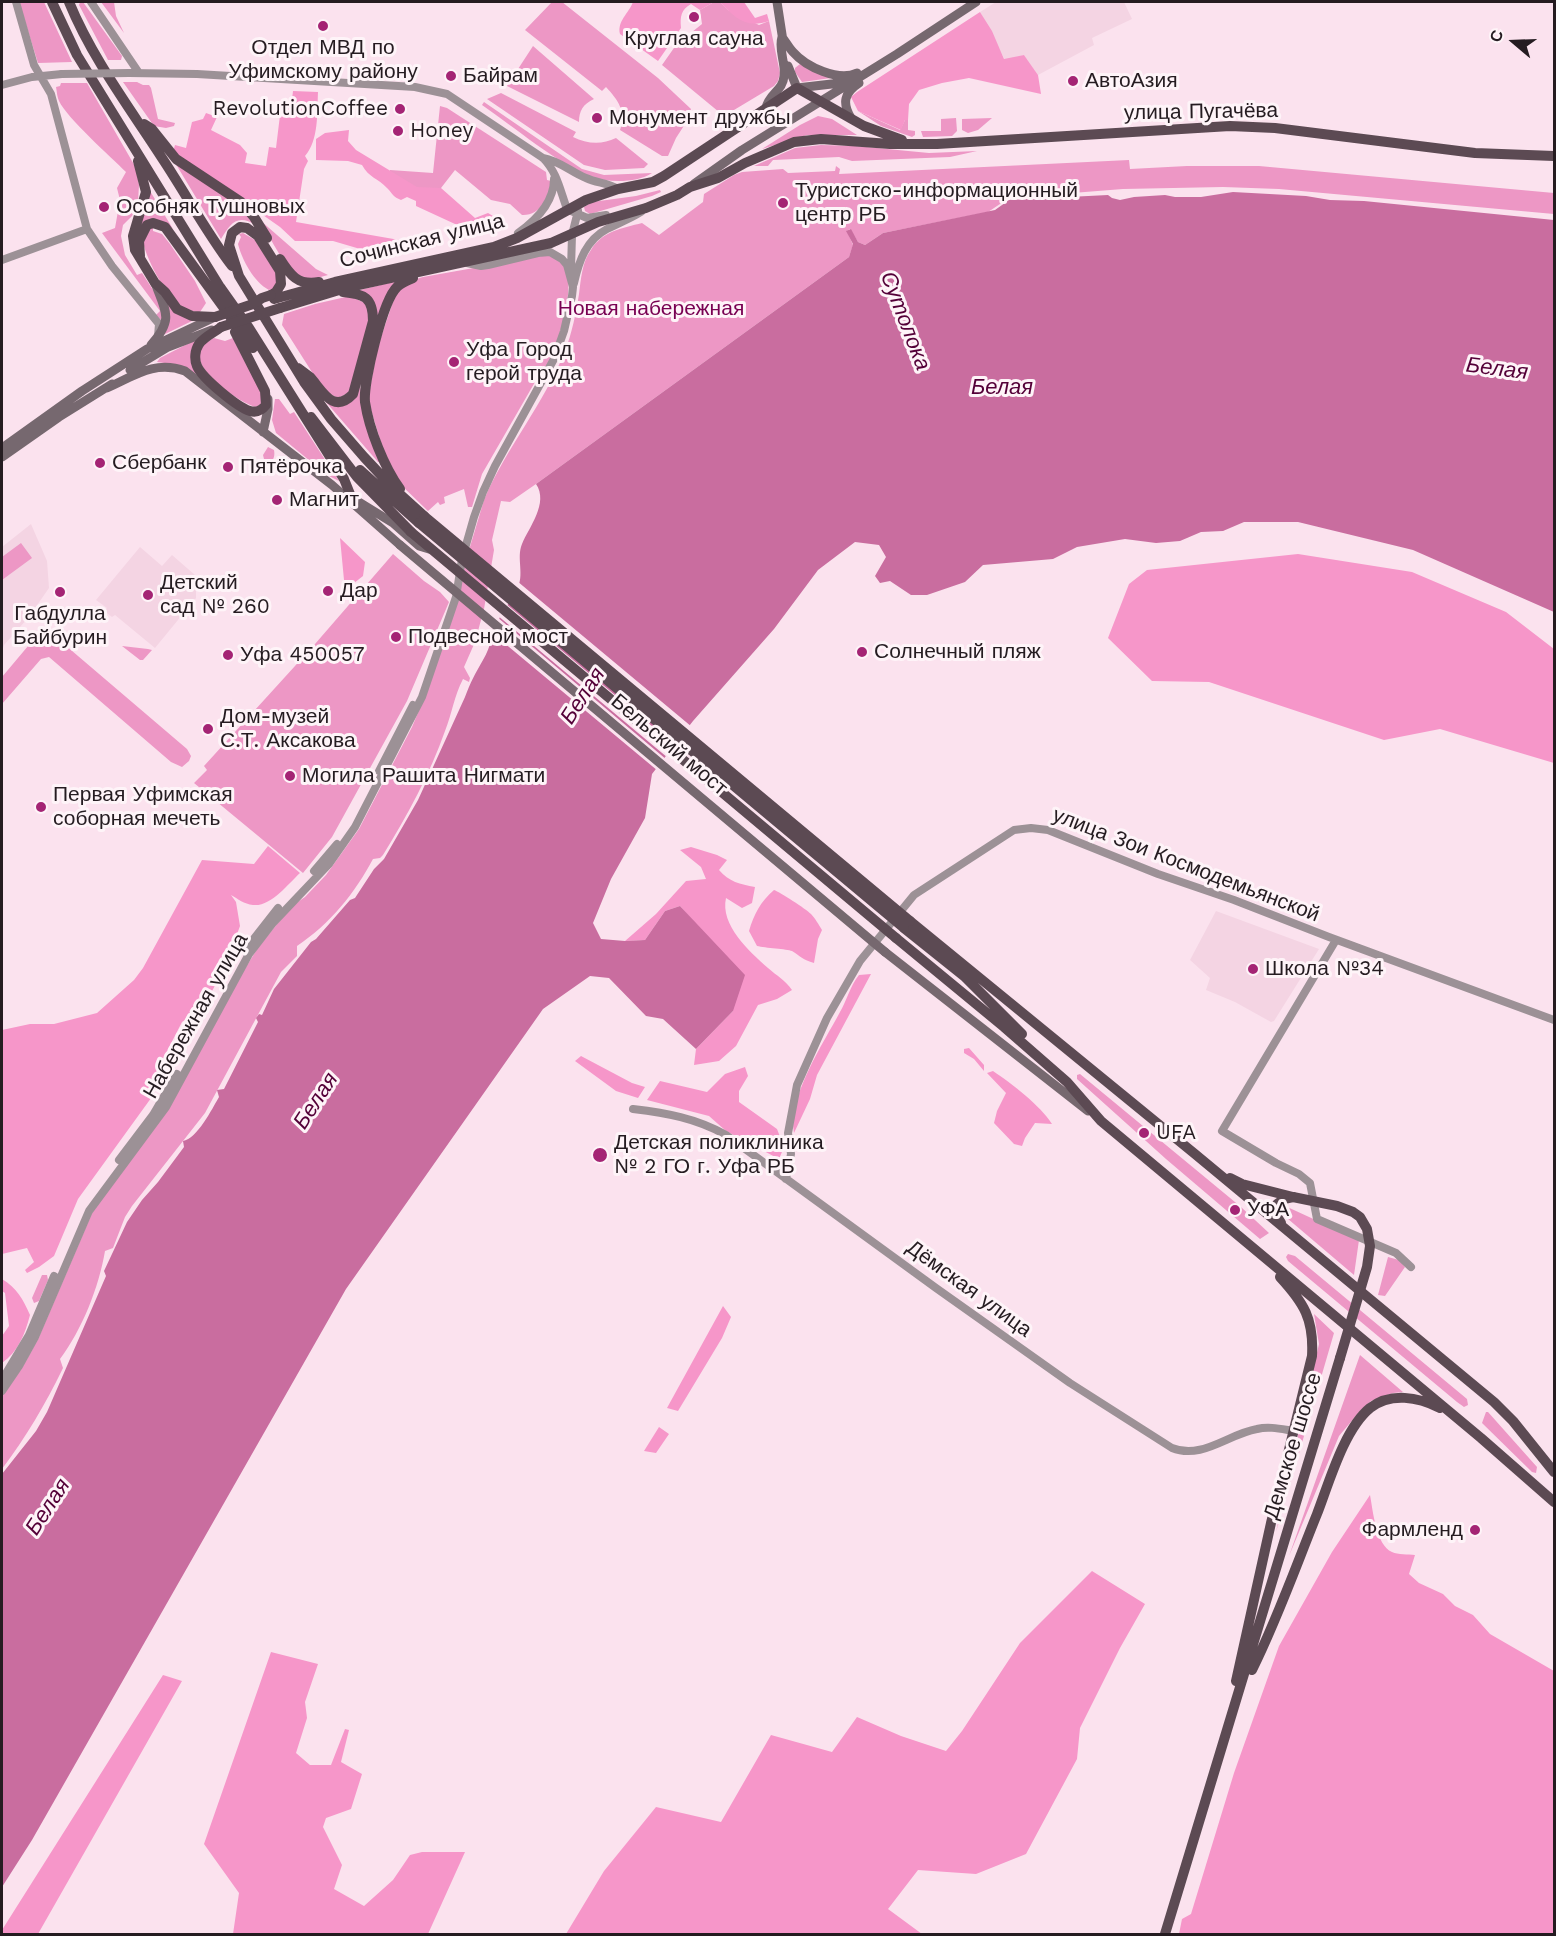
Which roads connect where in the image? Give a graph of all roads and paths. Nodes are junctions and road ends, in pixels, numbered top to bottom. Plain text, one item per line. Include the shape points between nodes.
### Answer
1 (16, 2) edge
2 (52, 2) edge
3 (69, 2) edge
4 (75, 2) edge
5 (91, 2) edge
6 (777, 2) edge
7 (976, 2) edge
8 (80, 29) junction
9 (782, 37) junction
10 (897, 54) junction
11 (134, 73) junction
12 (40, 76) junction
13 (851, 82) junction
14 (2, 85) edge
15 (797, 88) junction
16 (821, 102) junction
17 (766, 108) junction
18 (136, 118) junction
19 (851, 118) junction
20 (920, 145) junction
21 (138, 152) junction
22 (1554, 156) edge
23 (543, 158) junction
24 (690, 187) junction
25 (618, 189) junction
26 (584, 202) junction
27 (171, 207) junction
28 (646, 208) junction
29 (572, 212) junction
30 (624, 214) junction
31 (587, 218) junction
32 (87, 229) junction
33 (572, 230) junction
34 (507, 243) junction
35 (140, 256) junction
36 (2, 260) edge
37 (467, 262) junction
38 (447, 267) junction
39 (239, 276) junction
40 (155, 283) junction
41 (572, 283) junction
42 (336, 287) junction
43 (216, 298) junction
44 (275, 301) junction
45 (211, 324) junction
46 (158, 336) junction
47 (147, 349) junction
48 (296, 366) junction
49 (107, 387) junction
50 (291, 394) junction
51 (266, 395) junction
52 (267, 414) junction
53 (316, 424) junction
54 (263, 432) junction
55 (275, 441) junction
56 (2, 448) edge
57 (2, 457) edge
58 (353, 501) junction
59 (413, 506) junction
60 (422, 520) junction
61 (409, 534) junction
62 (432, 667) junction
63 (907, 924) junction
64 (1336, 940) junction
65 (1554, 1020) edge
66 (1067, 1083) junction
67 (633, 1109) dead end
68 (1101, 1121) junction
69 (1208, 1165) junction
70 (786, 1179) junction
71 (1293, 1197) junction
72 (1302, 1243) junction
73 (1249, 1244) junction
74 (1411, 1268) dead end
75 (2, 1380) edge
76 (2, 1391) edge
77 (1455, 1416) junction
78 (1294, 1431) junction
79 (1554, 1473) edge
80 (1554, 1502) edge
81 (1237, 1700) junction
82 (1220, 1754) junction
83 (1166, 1935) edge

1 - 12 street
2 - 21 main road via 77,55
3 - 8 main road
4 - 8 street
5 - 11 street
6 - 9 main road
7 - 10 main road, Сочинская улица
8 - 18 main road
9 - 10 main road via 794,54 807,63 848,77
9 - 15 main road via 786,62
9 - 17 main road via 783,83 768,99
10 - 13 main road, Сочинская улица
10 - 19 main road via 847,93 845,108
11 - 12 street, bridge
11 - 23 street via 426,88 447,94
12 - 14 street
12 - 32 street via 51,93
13 - 15 main road, Сочинская улица
13 - 16 main road, Сочинская улица
15 - 16 main road
15 - 17 main road, Сочинская улица
16 - 19 main road
16 - 24 main road, Сочинская улица
17 - 25 main road, Сочинская улица via 664,176
18 - 39 main road via 215,245
18 - 42 main road via 152,129 181,163 241,202 293,278 305,284
19 - 20 main road via 878,132
20 - 22 main road, улица Пугачёва via 1230,126 1475,153
20 - 24 main road via 807,139
21 - 27 main road
21 - 35 main road via 146,192 133,236
23 - 25 street
23 - 29 street
23 - 34 street via 554,178 551,196 538,216
24 - 28 main road, Сочинская улица
25 - 26 main road, Сочинская улица
26 - 29 main road, Сочинская улица
26 - 31 street via 582,213
27 - 43 main road via 176,228
27 - 50 main road
28 - 30 main road, Сочинская улица
28 - 41 street via 599,234 589,244
29 - 31 street
29 - 33 street
29 - 34 main road, Сочинская улица
30 - 31 street
30 - 33 main road, Сочинская улица
32 - 36 street
32 - 46 street via 159,324
33 - 37 main road, Сочинская улица via 551,243
33 - 41 street
34 - 42 main road, Сочинская улица
35 - 40 main road
35 - 43 main road via 143,231 147,225 159,224 170,233
37 - 38 main road, Сочинская улица
37 - 41 street via 488,266 550,252 567,265
38 - 42 main road, Сочинская улица
38 - 59 main road via 412,278 393,291 366,378 367,414 381,454
39 - 44 main road via 229,245 232,233 240,227 258,236 280,271 282,278
39 - 48 main road
40 - 45 main road via 177,309
40 - 46 main road via 167,316
41 - 62 street, Набережная улица via 555,359 495,466 477,509 456,597
42 - 44 main road, Сочинская улица
42 - 48 main road via 364,296 373,310 374,321 353,394 343,401 332,401
43 - 50 main road via 278,384
43 - 51 main road
44 - 45 main road, bridge
44 - 45 main road, Сочинская улица, bridge via 253,304
45 - 47 main road
45 - 49 main road
45 - 51 main road via 195,353 201,372 250,411 264,408
46 - 47 main road
47 - 56 main road
48 - 59 main road via 313,397 341,432
49 - 54 main road via 150,368 177,368 196,378
49 - 57 main road
50 - 53 main road
50 - 58 main road via 344,479
51 - 52 main road
52 - 54 main road
52 - 55 main road
53 - 60 main road via 362,472
53 - 61 main road, Бельский мост
54 - 55 main road
55 - 58 main road
58 - 61 main road
58 - 68 main road, Бельский мост, bridge via 400,545 885,952
59 - 60 main road
60 - 63 main road, Бельский мост, bridge
61 - 66 main road, Бельский мост, bridge
62 - 75 street, Набережная улица via 351,824 252,940 160,1103 85,1209 29,1335
62 - 76 street, Набережная улица via 409,726 356,827 329,864 249,954 166,1107 89,1211 35,1337
63 - 66 main road via 993,1004
63 - 69 main road
64 - 65 street, улица Зои Космодемьянской
64 - 70 street, улица Зои Космодемьянской via 1041,828 1014,830 914,895 860,961 827,1018 797,1085 788,1133 791,1154
64 - 74 street via 1222,1131 1310,1183 1317,1219 1396,1253
66 - 68 main road
67 - 70 street, Дёмская улица via 706,1124 726,1134
68 - 73 main road
69 - 71 main road, Демское шоссе via 1236,1182
69 - 72 main road
70 - 78 street, Дёмская улица via 1070,1383 1172,1448 1194,1452 1258,1428
71 - 72 main road via 1279,1202 1275,1215
71 - 81 main road, Демское шоссе, bridge via 1353,1212 1367,1229 1370,1246 1367,1267
72 - 79 main road via 1494,1402
73 - 77 main road
73 - 78 main road, Демское шоссе via 1300,1300 1311,1325 1311,1362
77 - 80 main road
77 - 81 main road via 1423,1401 1396,1398 1379,1403 1360,1419 1339,1458 1268,1636
78 - 82 main road, Демское шоссе
81 - 82 main road, Демское шоссе
82 - 83 main road, Демское шоссе

